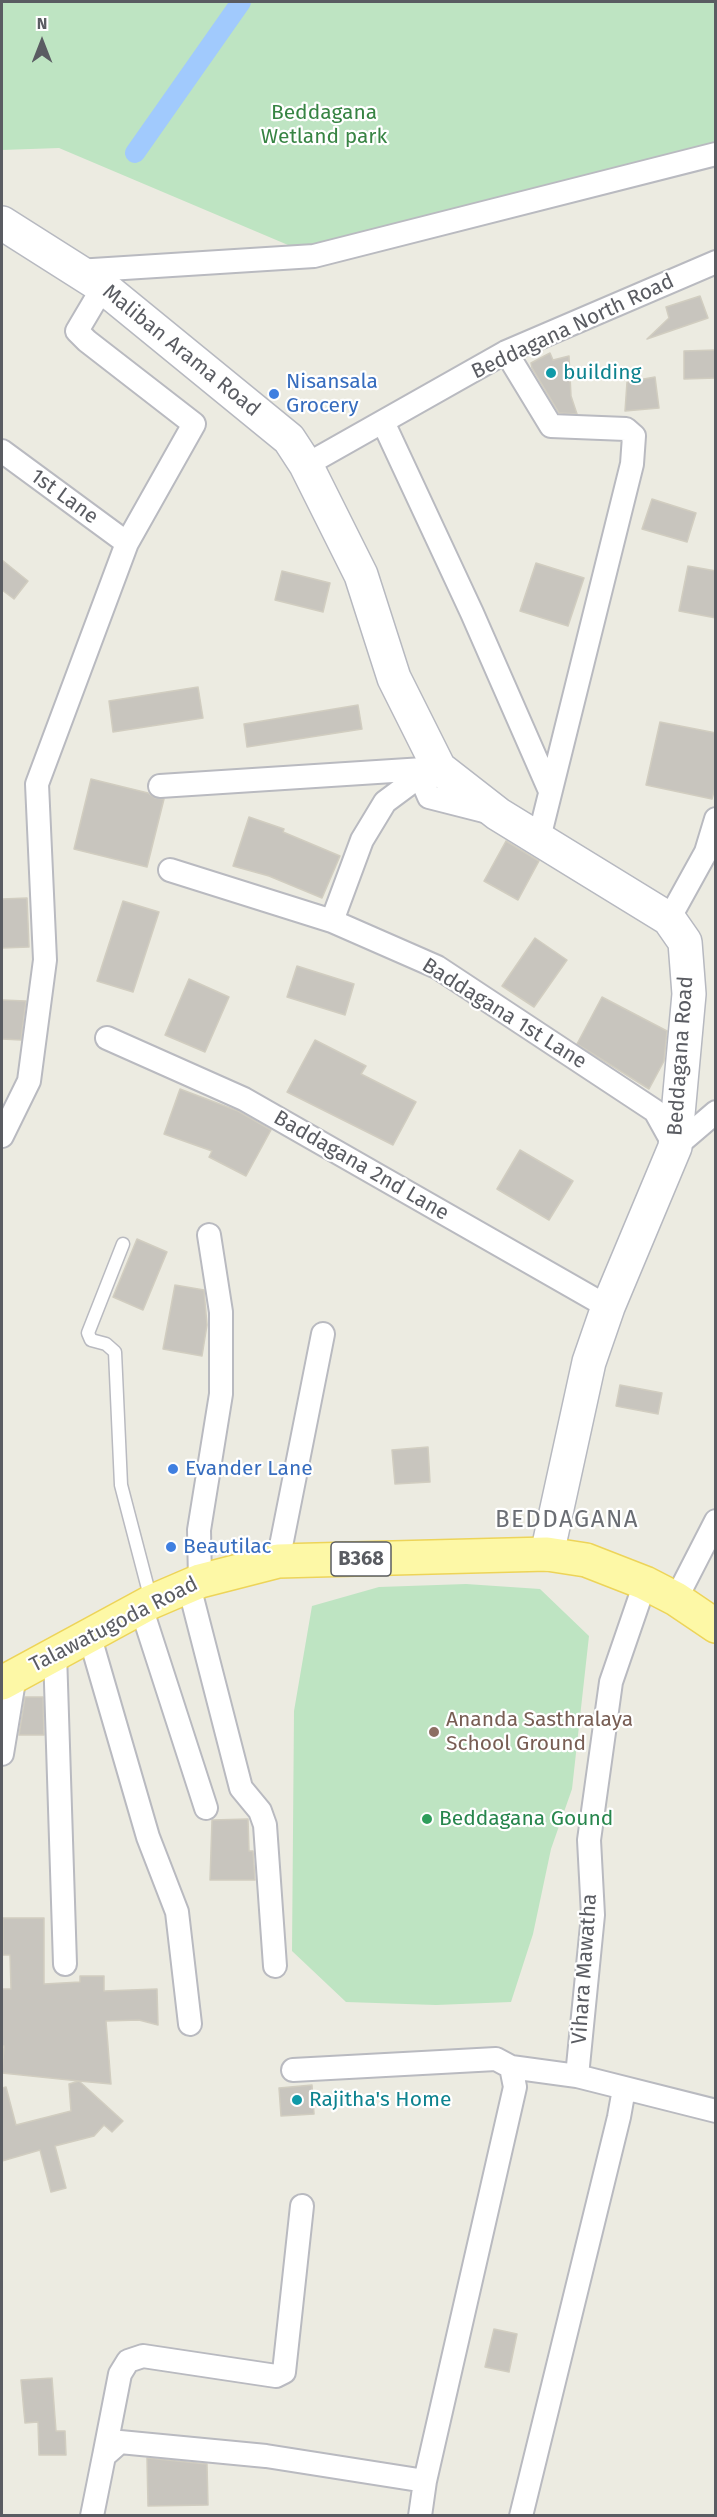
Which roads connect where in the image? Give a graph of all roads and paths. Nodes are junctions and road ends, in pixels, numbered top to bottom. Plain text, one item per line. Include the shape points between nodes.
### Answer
1 (716, 154) edge
2 (2, 222) edge
3 (716, 262) edge
4 (90, 279) junction
5 (506, 352) junction
6 (383, 422) junction
7 (2, 451) edge
8 (306, 465) junction
9 (127, 543) junction
10 (361, 574) joint
11 (430, 772) junction
12 (160, 786) dead end
13 (550, 791) junction
14 (716, 819) edge
15 (539, 838) junction
16 (170, 870) dead end
17 (669, 919) junction
18 (332, 921) junction
19 (107, 1038) dead end
20 (716, 1112) edge
21 (2, 1136) edge
22 (675, 1148) junction
23 (209, 1235) dead end
24 (123, 1244) dead end
25 (608, 1307) junction
26 (323, 1334) dead end
27 (716, 1521) edge
28 (547, 1554) junction
29 (278, 1562) junction
30 (645, 1582) junction
31 (194, 1583) junction
32 (676, 1599) junction
33 (146, 1604) junction
34 (716, 1626) edge
35 (89, 1634) junction
36 (55, 1653) junction
37 (8, 1679) edge
38 (2, 1754) edge
39 (206, 1808) dead end
40 (65, 1964) dead end
41 (275, 1966) dead end
42 (190, 2024) dead end
43 (511, 2067) junction
44 (293, 2070) dead end
45 (577, 2076) junction
46 (624, 2089) junction
47 (716, 2111) edge
48 (302, 2206) dead end
49 (104, 2456) junction
50 (425, 2481) junction
51 (92, 2516) edge
52 (420, 2516) edge
53 (521, 2516) edge

1 - 4 street via 314,256
2 - 4 street, Maliban Arama Road
3 - 5 street, Beddagana North Road
4 - 8 street, Maliban Arama Road via 289,439
4 - 9 street via 77,331 194,424
5 - 6 street, Beddagana North Road
5 - 13 street via 551,426 626,429 634,436 632,464
6 - 8 street, Beddagana North Road
6 - 13 street
7 - 9 street, 1st Lane
8 - 10 street, Maliban Arama Road
9 - 21 street via 36,784 45,960 29,1081
10 - 11 street, Beddagana Road via 394,678
11 - 12 street
11 - 15 street, Beddagana Road
11 - 18 street via 385,801 362,840
13 - 15 street
14 - 17 street via 706,852
15 - 17 street, Beddagana Road
16 - 18 street, Baddagana 1st Lane
17 - 22 street, Beddagana Road via 685,942 689,994
18 - 22 street, Baddagana 1st Lane via 437,967 655,1111
19 - 25 street, Baddagana 2nd Lane via 244,1099
20 - 22 street
22 - 25 street, Beddagana Road
23 - 31 street via 220,1312 221,1394
24 - 33 lane via 88,1333 91,1340 106,1344 115,1352 120,1485
25 - 28 street, Beddagana Road via 589,1362
26 - 29 street
27 - 32 street
28 - 29 main road, Talawatugoda Road / B368
28 - 30 main road, Talawatugoda Road / B368 via 586,1560
29 - 31 main road, Talawatugoda Road / B368
30 - 32 main road, Talawatugoda Road / B368
30 - 45 street, Vihara Mawatha via 611,1682 589,1840 593,1915
31 - 33 main road, Talawatugoda Road / B368
31 - 41 street via 241,1788 260,1811 265,1825
32 - 34 main road, Talawatugoda Road / B368
33 - 35 main road, Talawatugoda Road / B368
33 - 39 street
35 - 36 main road, Talawatugoda Road / B368
35 - 42 street via 148,1837 177,1912
36 - 37 main road, Talawatugoda Road / B368
36 - 40 street
37 - 38 street
43 - 44 street via 496,2058
43 - 45 street
43 - 50 street via 515,2087
45 - 46 street
46 - 47 street
46 - 53 street
48 - 49 street via 284,2372 262,2375 143,2356 128,2361 120,2374
49 - 50 street via 120,2442 267,2456
49 - 51 street
50 - 52 street

